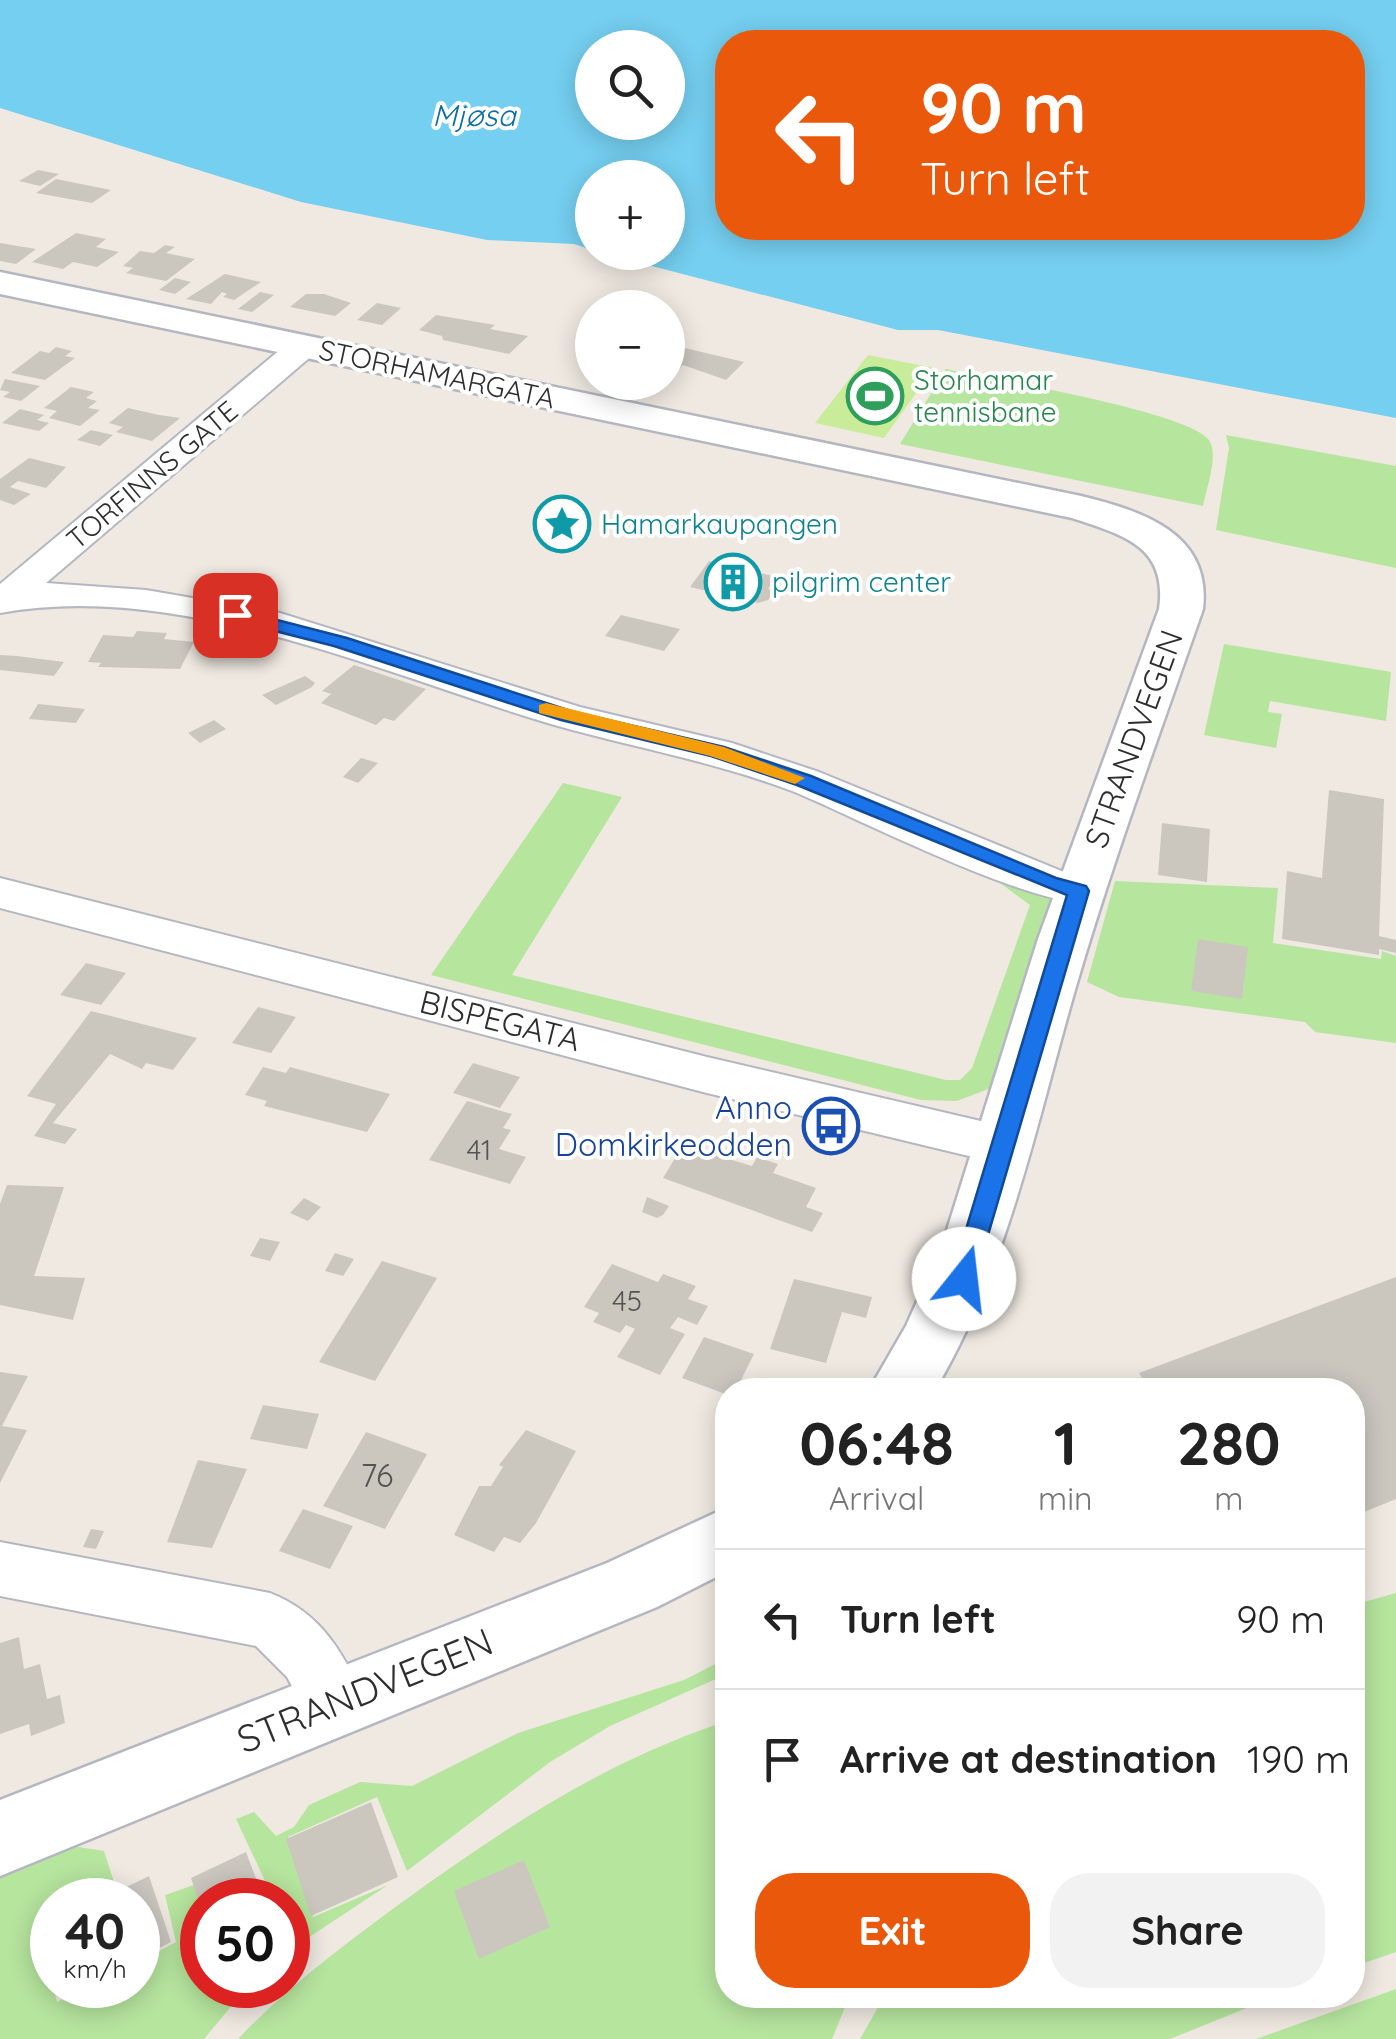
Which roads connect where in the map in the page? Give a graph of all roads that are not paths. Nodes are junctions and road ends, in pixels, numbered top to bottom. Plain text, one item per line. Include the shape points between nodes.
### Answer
1 (0, 283) edge
2 (304, 346) junction
3 (1163, 541) joint
4 (1, 601) edge
5 (1079, 891) junction
6 (0, 893) edge
7 (1002, 1145) junction
8 (910, 1378) edge
9 (715, 1544) edge
10 (0, 1570) edge
11 (326, 1684) junction
12 (0, 1838) edge

1 - 2 main road, STORHAMARGATA
2 - 3 main road, STORHAMARGATA via 1081,508
2 - 4 street, TORFINNS GATE
3 - 5 main road, STRANDVEGEN via 1184,575 1186,592
4 - 5 street via 33,594 146,601 266,621 568,716 717,752
5 - 7 main road, STRANDVEGEN
6 - 7 street, BISPEGATA
7 - 8 main road, STRANDVEGEN via 964,1279
9 - 11 main road, STRANDVEGEN via 632,1585
10 - 11 street via 270,1621 299,1640
11 - 12 main road, STRANDVEGEN

